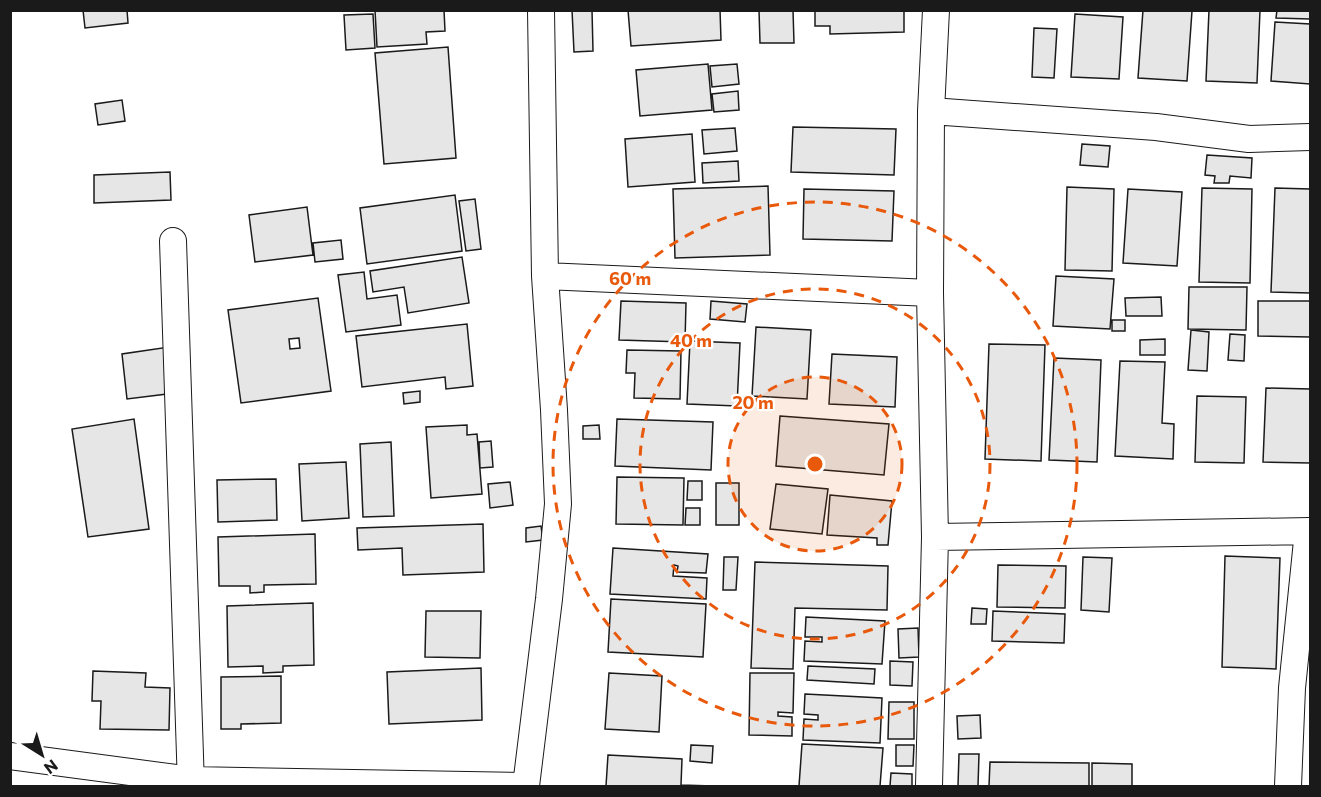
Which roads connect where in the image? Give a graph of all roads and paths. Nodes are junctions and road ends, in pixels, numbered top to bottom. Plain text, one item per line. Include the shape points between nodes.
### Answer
1 (541, 10) edge
2 (936, 10) edge
3 (931, 111) junction
4 (1311, 137) edge
5 (173, 242) dead end
6 (545, 276) junction
7 (930, 293) junction
8 (1309, 531) edge
9 (935, 537) junction
10 (10, 756) edge
11 (191, 783) edge
12 (526, 786) edge
13 (929, 786) edge
14 (1288, 786) edge

1 - 6 street
2 - 3 street
3 - 4 street via 1156,127 1249,139
3 - 7 street
5 - 11 street
6 - 7 street
6 - 12 street via 558,504
7 - 9 street
8 - 9 street
8 - 14 street via 1292,688
9 - 13 street
10 - 11 street
11 - 12 street

